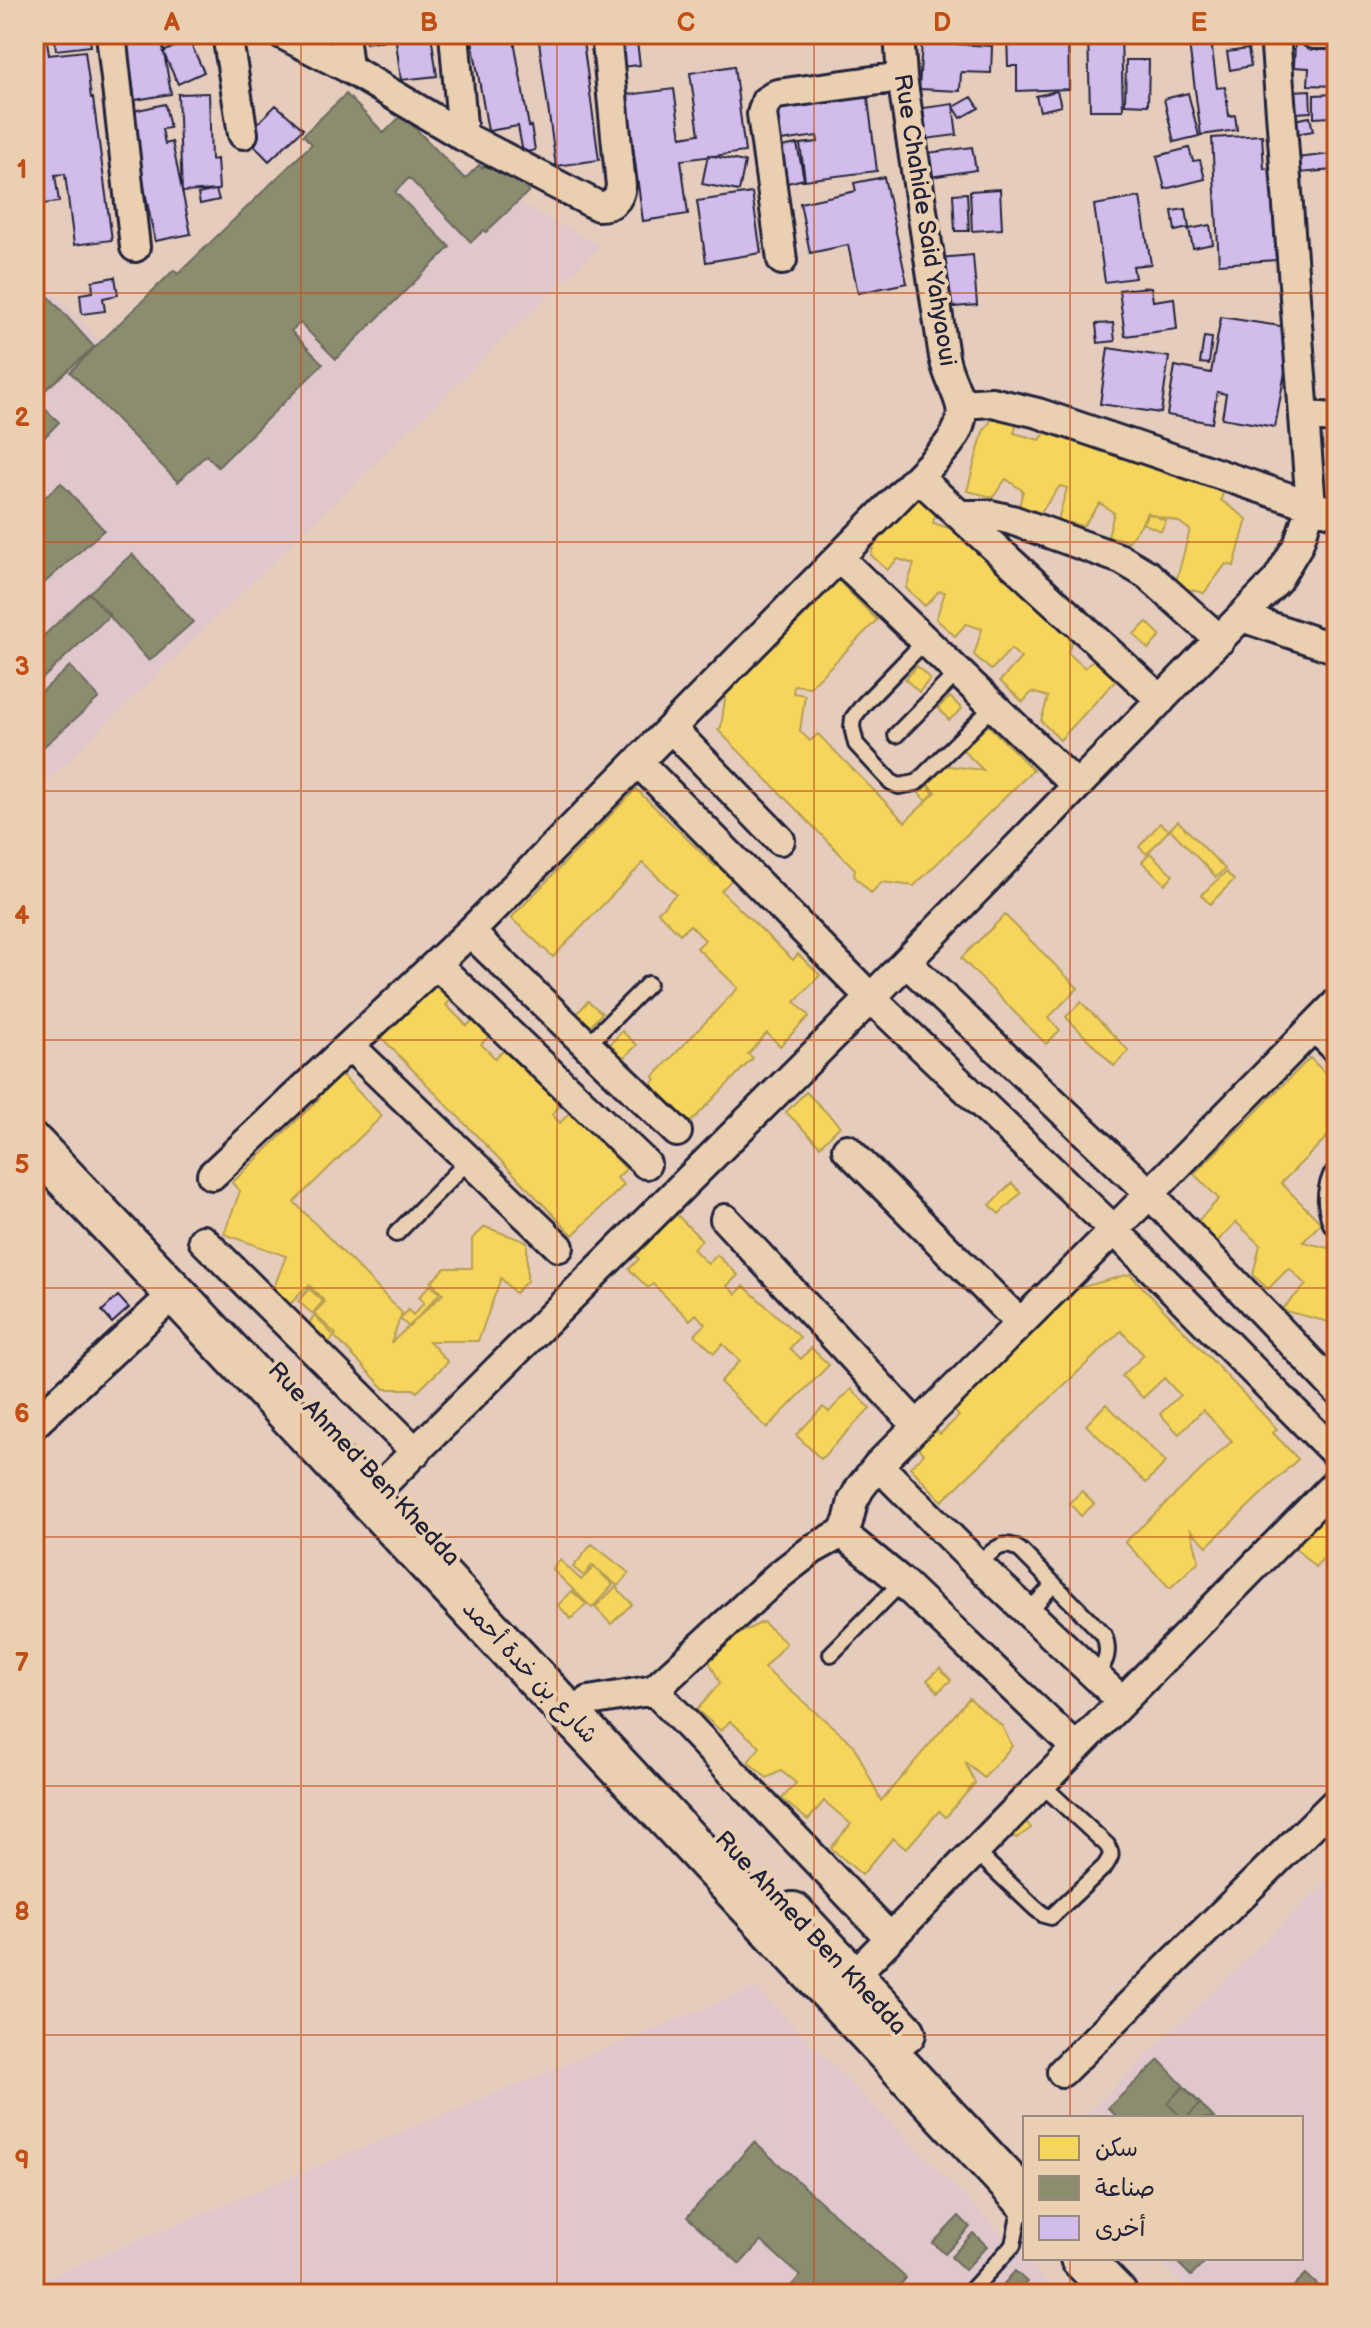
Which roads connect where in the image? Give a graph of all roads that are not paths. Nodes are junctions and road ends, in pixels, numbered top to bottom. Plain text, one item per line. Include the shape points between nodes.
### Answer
1 (111, 34) edge
2 (227, 34) edge
3 (282, 34) edge
4 (344, 34) edge
5 (454, 34) edge
6 (606, 34) edge
7 (899, 34) edge
8 (1275, 34) edge
9 (1314, 34) edge
10 (1337, 34) edge
11 (348, 68) junction
12 (902, 77) junction
13 (243, 134) dead end
14 (463, 136) junction
15 (135, 247) dead end
16 (782, 260) dead end
17 (961, 404) junction
18 (1304, 416) junction
19 (1337, 418) edge
20 (918, 477) junction
21 (1324, 510) edge
22 (960, 515) junction
23 (839, 558) junction
24 (1242, 617) junction
25 (1220, 640) junction
26 (925, 641) junction
27 (1337, 649) edge
28 (958, 672) junction
29 (1161, 700) junction
30 (994, 706) junction
31 (672, 729) junction
32 (896, 735) dead end
33 (639, 763) junction
34 (1077, 786) junction
35 (780, 840) dead end
36 (470, 932) junction
37 (906, 962) junction
38 (436, 964) junction
39 (648, 984) dead end
40 (871, 998) junction
41 (1337, 1003) edge
42 (1314, 1027) junction
43 (587, 1045) junction
44 (350, 1046) junction
45 (1337, 1049) edge
46 (34, 1114) edge
47 (677, 1132) dead end
48 (34, 1145) edge
49 (847, 1149) dead end
50 (469, 1160) junction
51 (646, 1164) dead end
52 (212, 1175) dead end
53 (1337, 1179) edge
54 (1149, 1193) junction
55 (725, 1219) dead end
56 (1337, 1220) edge
57 (1114, 1230) junction
58 (396, 1234) dead end
59 (203, 1240) dead end
60 (559, 1247) dead end
61 (175, 1293) junction
62 (1020, 1323) junction
63 (1337, 1390) edge
64 (34, 1424) edge
65 (917, 1426) junction
66 (416, 1452) junction
67 (1337, 1455) edge
68 (878, 1465) junction
69 (1337, 1482) edge
70 (383, 1484) junction
71 (842, 1533) junction
72 (978, 1565) junction
73 (902, 1582) junction
74 (1054, 1584) junction
75 (1028, 1612) junction
76 (831, 1654) dead end
77 (1095, 1674) junction
78 (654, 1690) junction
79 (589, 1701) junction
80 (1122, 1701) junction
81 (1076, 1748) junction
82 (1041, 1784) junction
83 (1337, 1801) edge
84 (975, 1851) junction
85 (890, 1938) junction
86 (853, 1976) junction
87 (1062, 2072) dead end
88 (1023, 2188) edge
89 (1023, 2188) edge
90 (1023, 2194) edge
91 (1083, 2260) edge
92 (1117, 2260) edge
93 (968, 2294) edge
94 (1116, 2294) edge
95 (1149, 2294) edge

1 - 15 street
2 - 13 street
3 - 11 street
4 - 11 street
5 - 14 street
6 - 14 street via 621,186 615,202 598,206
7 - 12 street, Rue Chahide Said Yahyaoui
8 - 18 street
9 - 10 street
11 - 14 street
12 - 16 street via 777,94 766,101 762,114
12 - 17 street, Rue Chahide Said Yahyaoui via 944,357
17 - 20 street via 956,432
17 - 21 street via 992,402 1038,413
18 - 19 street
18 - 21 street
20 - 22 street
20 - 23 street
21 - 24 street via 1302,535 1277,580
22 - 25 street via 1012,520 1121,559 1148,575
22 - 29 street
23 - 26 street
23 - 31 street
24 - 25 street
24 - 27 street
25 - 29 street
26 - 28 street
26 - 30 lane via 853,718 856,744 891,782 916,783
28 - 30 street
28 - 32 lane
29 - 34 street
30 - 34 street
31 - 33 street
31 - 35 street
33 - 36 street
33 - 40 street
34 - 37 street
36 - 38 street
36 - 43 street
37 - 40 street
37 - 54 street
38 - 44 street
38 - 51 street
39 - 43 lane
40 - 57 street
40 - 66 street
41 - 42 street
42 - 45 street
42 - 54 street
43 - 47 street
44 - 50 street
44 - 52 street
46 - 70 main road, Rue Ahmed Ben Khedda
48 - 61 main road, شارع بن خدة أحمد
49 - 62 street
50 - 58 lane
50 - 60 street
53 - 56 street via 1332,1205
54 - 57 street
54 - 63 street
55 - 65 street
57 - 62 street
57 - 67 street
59 - 66 street
61 - 64 street
61 - 88 main road, شارع بن خدة أحمد
62 - 65 street
65 - 68 street
66 - 70 street
68 - 71 street via 853,1501
68 - 72 street
69 - 80 street
70 - 79 main road, Rue Ahmed Ben Khedda
71 - 73 street
71 - 78 street via 778,1576
72 - 74 lane via 996,1547 1010,1545
72 - 75 street
73 - 76 lane
73 - 81 street
74 - 75 lane
74 - 77 lane via 1104,1635 1106,1661
75 - 77 street
77 - 80 street
78 - 79 street
78 - 85 street
79 - 86 main road, Rue Ahmed Ben Khedda
80 - 81 street
81 - 82 street
82 - 84 street
82 - 84 lane via 1107,1845 1111,1856 1105,1866 1051,1917
83 - 87 street
84 - 85 street
85 - 86 street
86 - 89 main road, Rue Ahmed Ben Khedda
90 - 93 lane via 1013,2245
91 - 94 main road
92 - 95 main road

